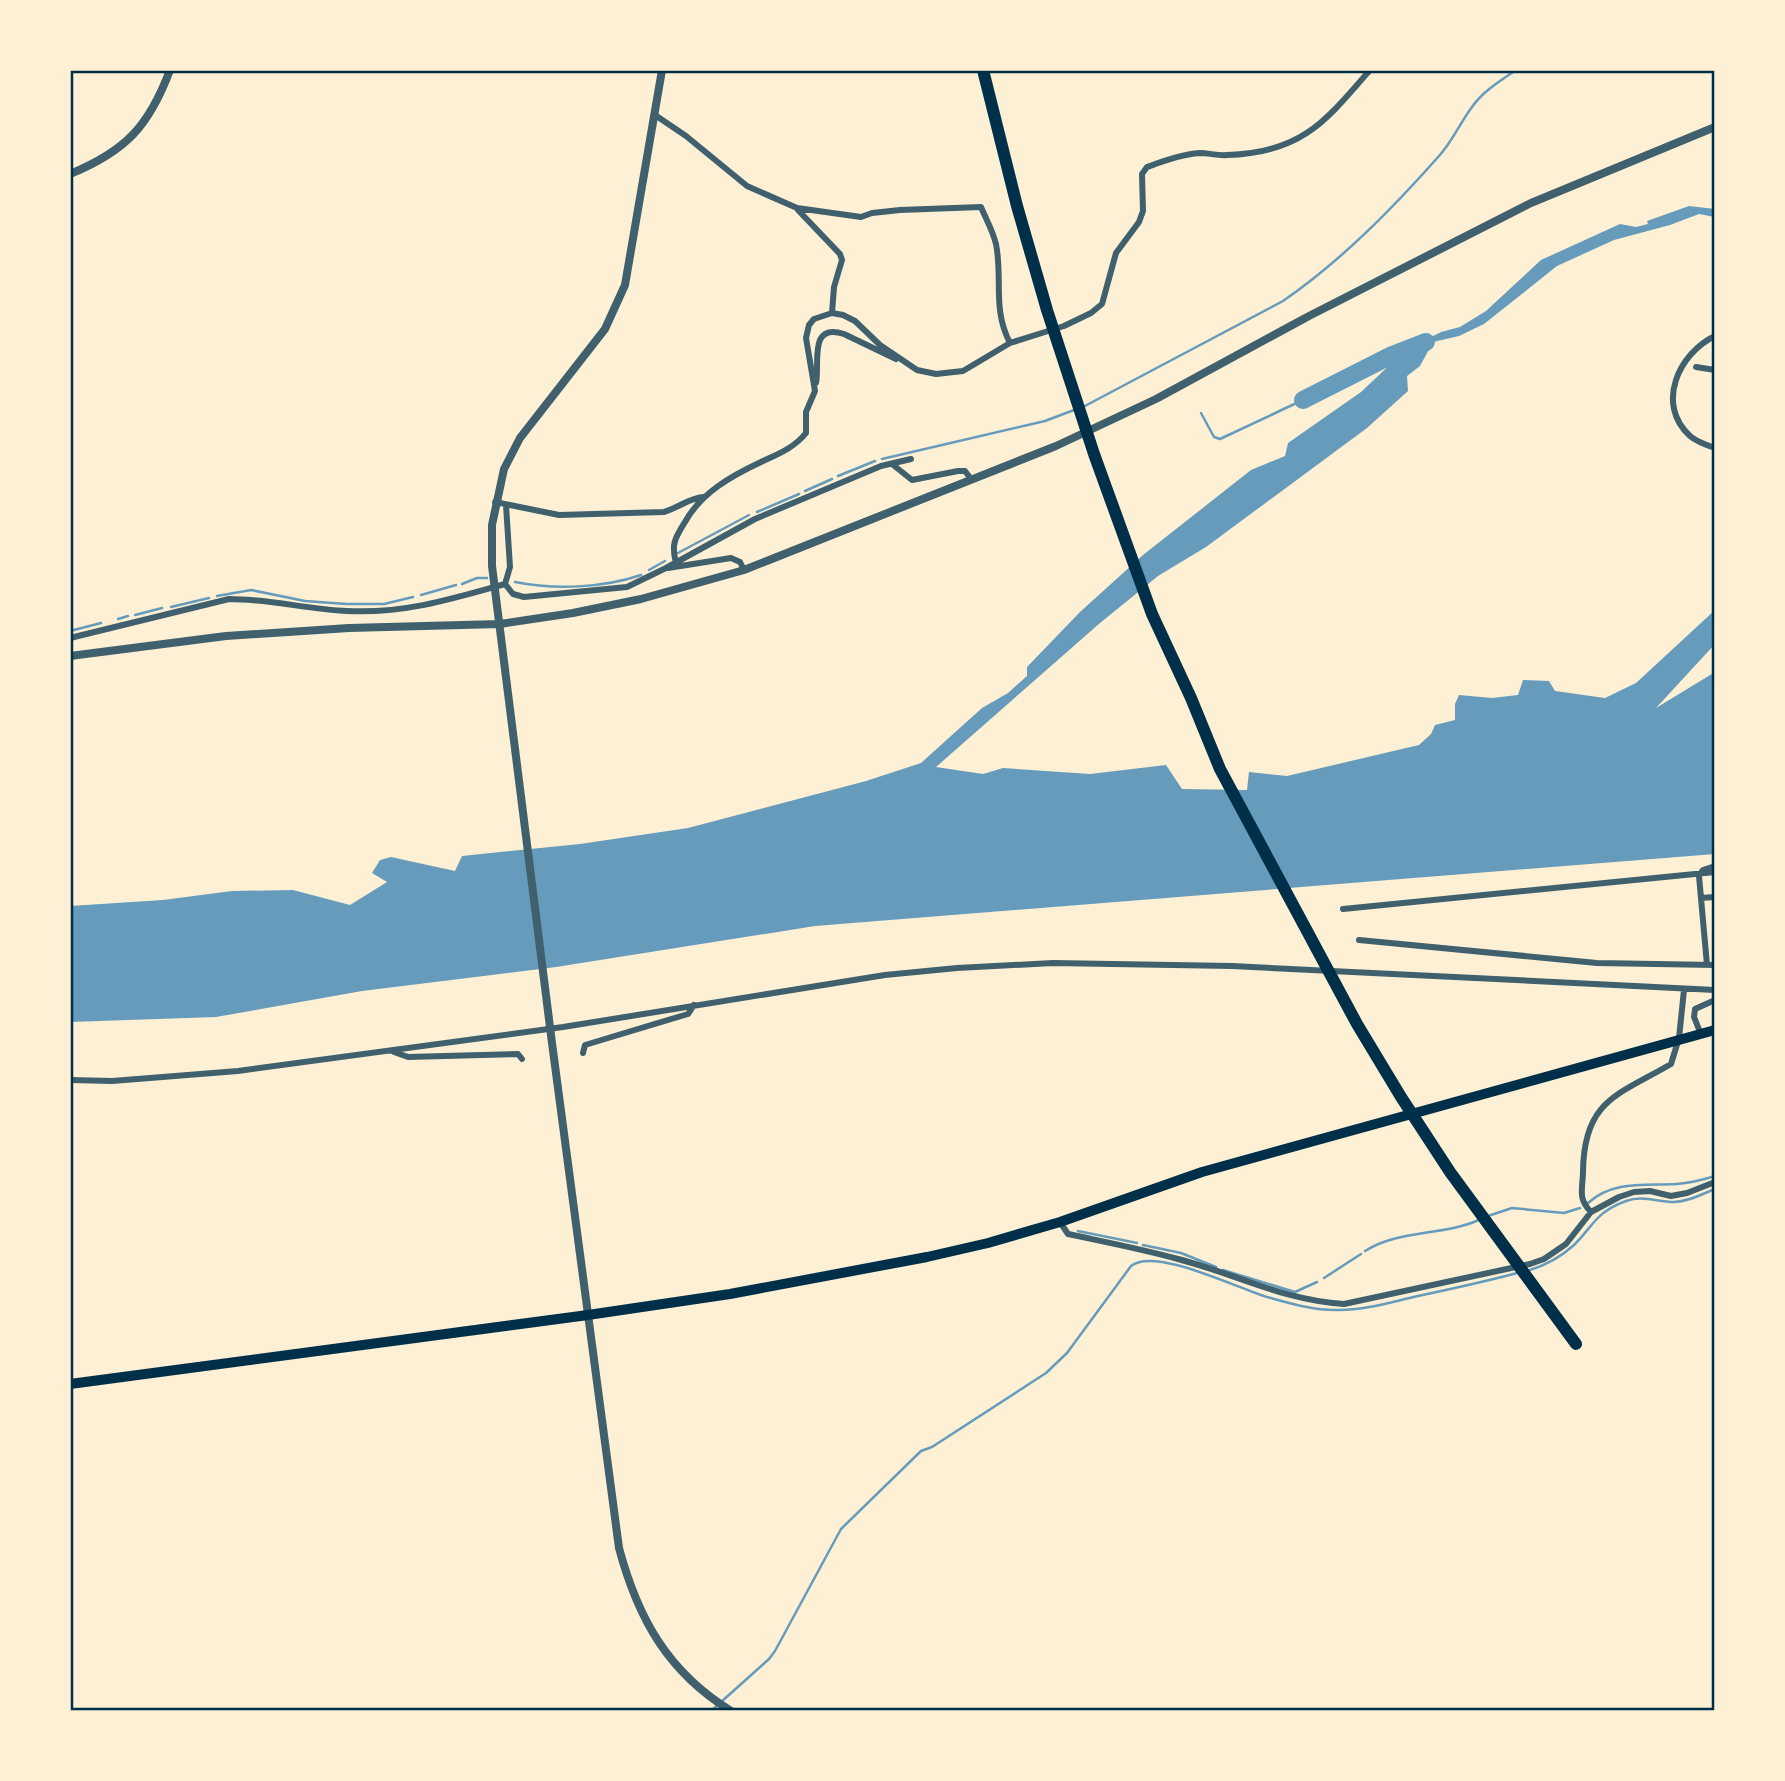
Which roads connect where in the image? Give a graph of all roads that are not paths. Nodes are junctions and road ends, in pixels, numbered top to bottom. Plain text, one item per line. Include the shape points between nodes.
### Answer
1 (170, 70) edge
2 (662, 70) edge
3 (1370, 70) edge
4 (983, 73) edge
5 (655, 115) junction
6 (1715, 127) edge
7 (70, 174) edge
8 (797, 208) junction
9 (832, 313) junction
10 (1715, 336) edge
11 (1010, 343) junction
12 (907, 363) junction
13 (1696, 367) dead end
14 (1715, 370) edge
15 (815, 391) junction
16 (1715, 448) edge
17 (911, 459) dead end
18 (892, 464) junction
19 (971, 479) junction
20 (703, 497) junction
21 (495, 502) junction
22 (506, 505) junction
23 (676, 563) junction
24 (666, 568) junction
25 (744, 570) junction
26 (505, 584) junction
27 (500, 624) junction
28 (70, 638) edge
29 (70, 656) edge
30 (1715, 866) edge
31 (1715, 872) edge
32 (1701, 873) junction
33 (1715, 897) edge
34 (1701, 898) junction
35 (1343, 909) dead end
36 (1359, 940) dead end
37 (1711, 965) edge
38 (1684, 990) junction
39 (1715, 990) edge
40 (1715, 1000) edge
41 (694, 1005) junction
42 (1715, 1030) edge
43 (1700, 1032) junction
44 (1679, 1038) junction
45 (393, 1051) junction
46 (583, 1053) dead end
47 (522, 1059) dead end
48 (70, 1080) edge
49 (1715, 1182) edge
50 (1591, 1212) junction
51 (1060, 1222) junction
52 (588, 1315) junction
53 (1576, 1344) dead end
54 (70, 1384) edge
55 (731, 1711) edge

1 - 7 street via 158,102 133,135 100,162
2 - 5 street
3 - 11 street via 1320,124 1273,151 1226,156 1200,153 1147,167 1142,174 1143,211 1116,253 1102,304 1064,326
4 - 53 highway via 1047,310 1094,454 1152,614 1220,769 1401,1097
5 - 8 street via 747,186
5 - 21 street via 625,285 605,329 520,438 503,469
6 - 19 street via 1531,203 1156,399
8 - 9 street via 840,254
8 - 11 street via 861,217 981,207 996,245 998,308
9 - 12 street via 855,321
9 - 15 street via 814,319 807,330 806,350
10 - 16 street via 1702,342 1680,366 1674,386 1676,415 1690,436
11 - 12 street via 950,374 927,373
12 - 15 street via 844,334 828,333 816,350 819,371
13 - 14 street
15 - 20 street via 800,441
17 - 18 street
18 - 19 street via 912,480 958,471 965,471
18 - 23 street via 755,519
19 - 25 street
20 - 22 street via 664,512 593,515 559,515
20 - 23 street via 673,546
21 - 22 street
21 - 27 street via 492,566
22 - 26 street via 510,567
23 - 24 street
24 - 25 street via 731,558
24 - 26 street via 627,587 602,591 524,597 513,594
25 - 27 street via 642,599
26 - 28 street via 419,608 349,611 229,599
27 - 29 street via 226,636
27 - 52 street
30 - 32 street
31 - 32 street
32 - 34 street
32 - 35 street
33 - 34 street
34 - 37 street
36 - 37 street via 1597,963
38 - 39 street
38 - 41 street via 1340,970 1053,963 885,975
38 - 44 street
40 - 43 street via 1695,1009
41 - 45 street
41 - 46 street via 688,1014 585,1045
42 - 43 main road
43 - 44 main road
44 - 50 street via 1671,1065 1615,1096 1589,1127 1581,1195
44 - 51 main road via 1213,1168
45 - 47 street via 408,1057 518,1054
45 - 48 street via 238,1071
49 - 50 street via 1679,1195 1634,1192
50 - 51 street via 1566,1244 1544,1259 1344,1304 1271,1291 1180,1259 1068,1234
51 - 52 main road via 988,1243 831,1276
52 - 54 main road
52 - 55 street via 619,1548 630,1589 674,1663 707,1696

